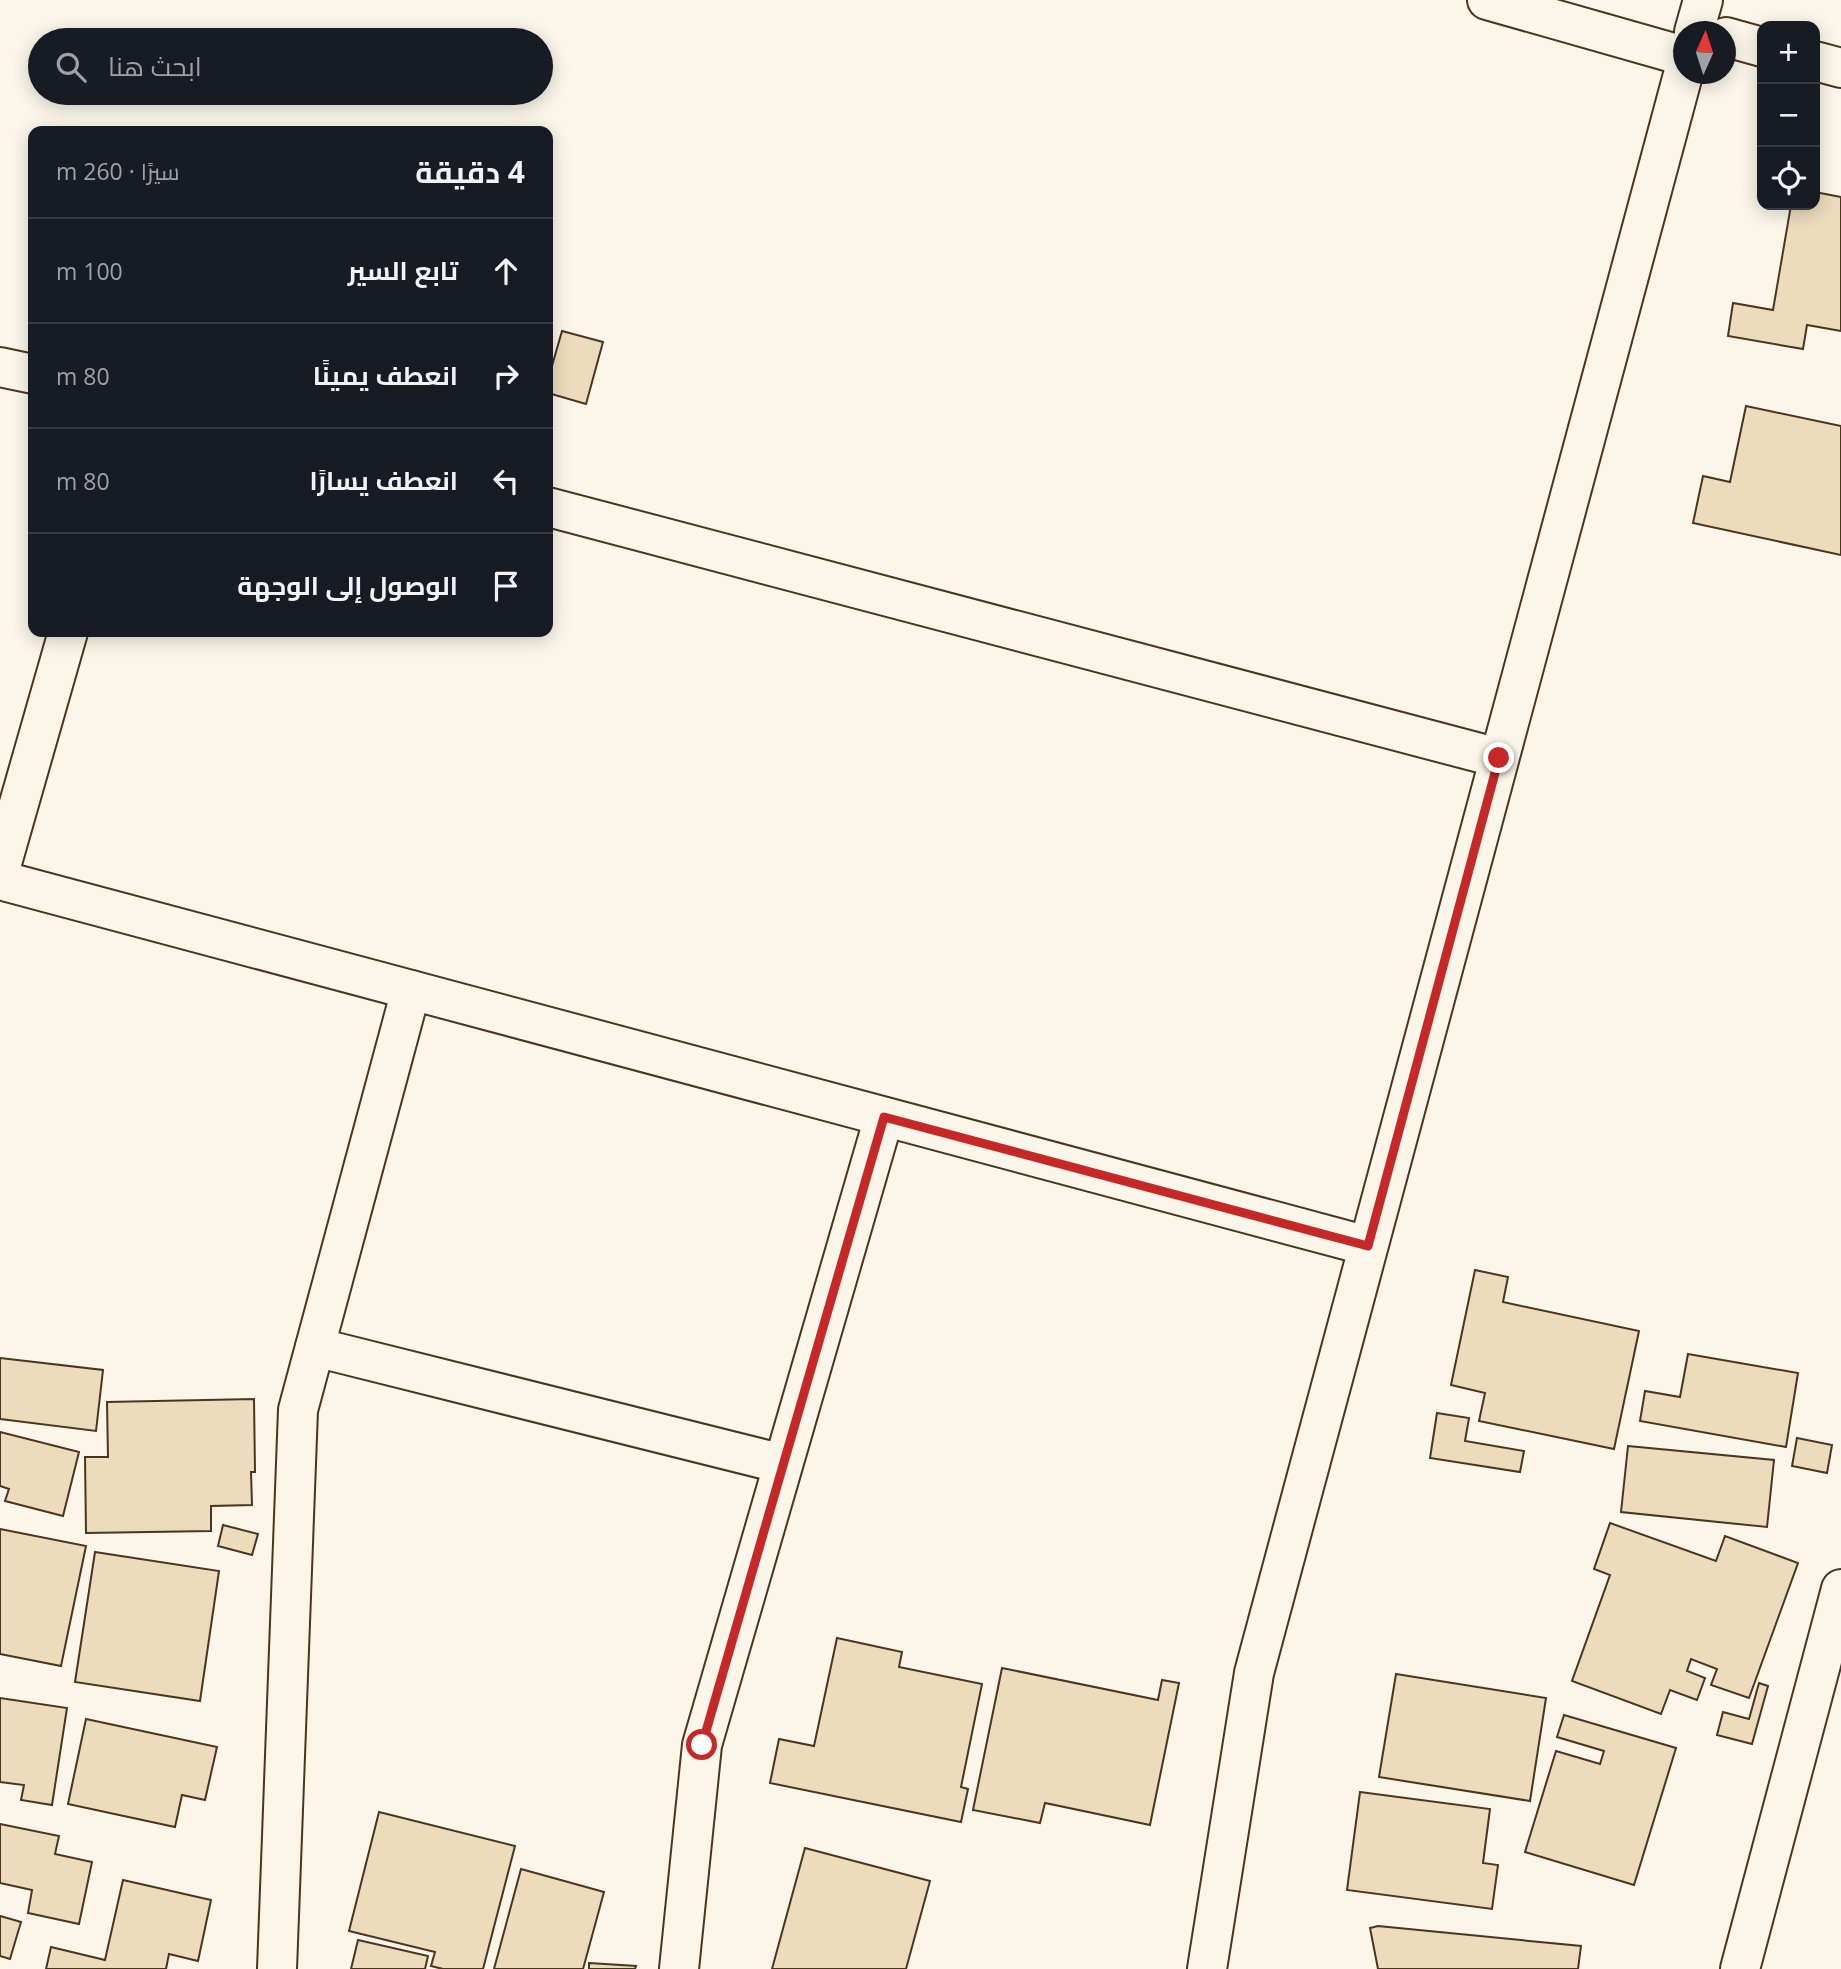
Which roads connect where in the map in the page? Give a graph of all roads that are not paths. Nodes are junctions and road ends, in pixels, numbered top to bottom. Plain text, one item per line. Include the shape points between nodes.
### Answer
1 (1487, 0) edge
2 (1673, 27) edge
3 (1736, 40) edge
4 (1757, 46) edge
5 (1820, 62) edge
6 (1841, 68) edge
7 (1680, 84) edge
8 (0, 367) edge
9 (28, 373) edge
10 (553, 508) edge
11 (67, 637) edge
12 (1499, 758) junction
13 (0, 870) edge
14 (0, 880) edge
15 (411, 990) junction
16 (884, 1117) junction
17 (1368, 1246) junction
18 (315, 1347) junction
19 (783, 1464) junction
20 (1841, 1589) edge
21 (277, 1969) edge
22 (679, 1969) edge
23 (1207, 1969) edge
24 (1740, 1969) edge

1 - 2 street
3 - 4 street
5 - 6 street
7 - 12 street
8 - 9 street
10 - 12 street
11 - 13 street
12 - 17 street
14 - 15 street
15 - 16 street
15 - 18 street
16 - 17 street
16 - 19 street
17 - 23 street via 1254,1673
18 - 19 street
18 - 21 street via 298,1410
19 - 22 street via 702,1745
20 - 24 street

